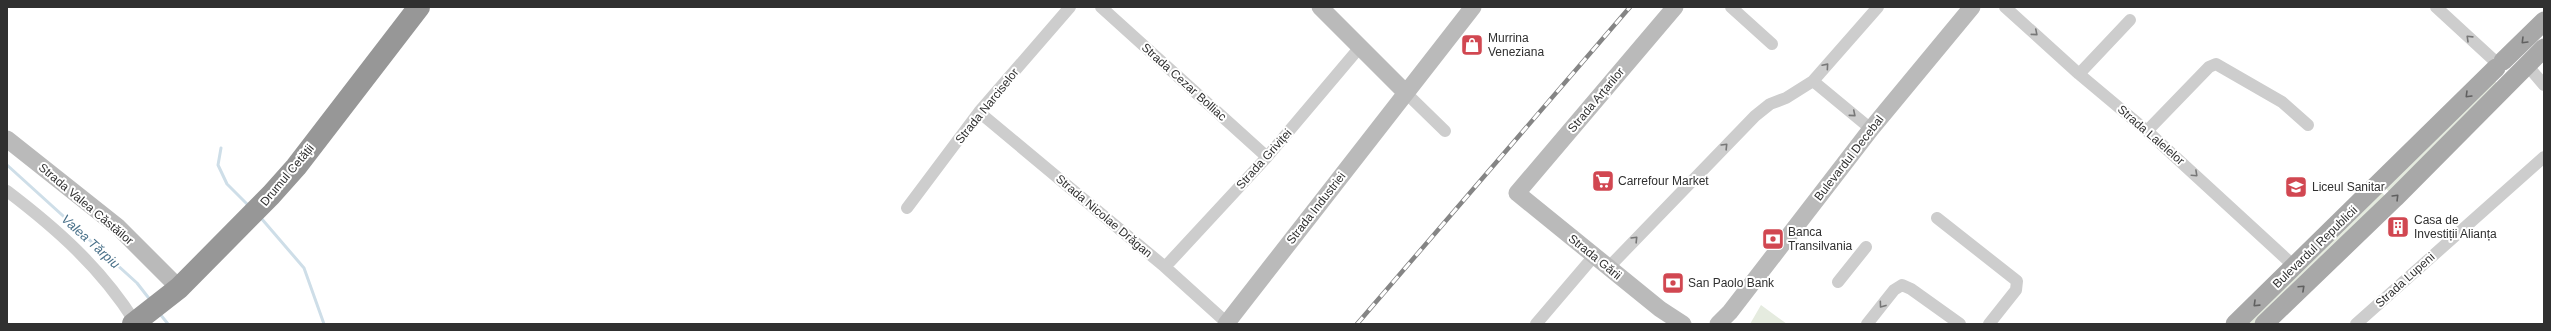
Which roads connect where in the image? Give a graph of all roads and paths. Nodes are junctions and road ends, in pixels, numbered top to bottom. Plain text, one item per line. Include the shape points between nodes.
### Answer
1 (419, 7) edge
2 (1070, 7) edge
3 (1101, 7) edge
4 (1320, 7) edge
5 (1473, 7) edge
6 (1675, 7) edge
7 (1732, 7) edge
8 (1878, 7) edge
9 (1972, 7) edge
10 (2005, 7) edge
11 (2436, 7) edge
12 (2130, 20) dead end
13 (2544, 21) edge
14 (1772, 44) dead end
15 (1360, 47) junction
16 (2544, 48) edge
17 (2499, 64) junction
18 (2079, 74) junction
19 (2518, 74) junction
20 (1813, 81) junction
21 (2544, 84) edge
22 (1405, 92) junction
23 (980, 112) junction
24 (2308, 125) dead end
25 (1871, 129) junction
26 (1445, 131) dead end
27 (2148, 131) junction
28 (7, 139) edge
29 (1267, 157) junction
30 (2544, 157) edge
31 (7, 191) edge
32 (1516, 193) joint
33 (907, 208) dead end
34 (1937, 218) dead end
35 (1866, 247) dead end
36 (1594, 256) junction
37 (2294, 266) junction
38 (1165, 268) junction
39 (1608, 268) junction
40 (1838, 282) dead end
41 (173, 292) junction
42 (1728, 318) edge
43 (1678, 322) edge
44 (134, 323) edge
45 (1226, 324) edge
46 (1536, 324) edge
47 (1718, 324) edge
48 (1867, 324) edge
49 (1960, 324) edge
50 (1988, 324) edge
51 (2235, 324) edge
52 (2264, 324) edge
53 (2356, 324) edge

1 - 41 highway, Drumul Cetății via 271,196 240,230
2 - 23 street, Strada Narciselor
3 - 29 street, Strada Cezar Bolliac
4 - 15 street
5 - 22 street, Strada Industriei
6 - 32 street, Strada Arțarilor
7 - 14 street
20 -> 8 street
9 - 25 street, Bulevardul Decebal
10 -> 18 street, Strada Lalelelor
17 -> 11 street
12 - 18 street
13 -> 17 main road, Bulevardul Republicii
15 - 22 street
15 - 29 street, Strada Griviței
16 - 19 main road, Bulevardul Republicii
17 - 19 main road via 2513,63
17 -> 37 main road, Bulevardul Republicii
18 - 27 street, Strada Lalelelor
19 - 21 street
52 -> 19 main road, Bulevardul Republicii via 2395,198
20 -> 25 street
39 -> 20 street via 1754,116 1770,104 1786,98
22 - 26 street
22 - 45 street, Strada Industriei
23 - 33 street, Strada Narciselor
23 - 38 street, Strada Nicolae Drăgan
24 - 27 street via 2282,102 2216,64 2209,67
25 - 42 street, Bulevardul Decebal
27 -> 37 street, Strada Lalelelor
28 - 41 street, Strada Valea Căstăilor via 118,227
29 - 38 street, Strada Griviței
30 - 53 street, Strada Lupeni
31 - 44 street via 80,252 120,298
32 - 36 street, Strada Gării
34 - 50 street via 2017,280 2016,290
35 - 40 street
36 - 39 street, Strada Gării
36 - 46 street
37 -> 51 main road, Bulevardul Republicii
38 - 45 street, Strada Nicolae Drăgan
39 - 43 street, Strada Gării
41 - 44 highway, Drumul Cetății
42 - 47 street, Bulevardul Decebal
49 -> 48 street via 1902,286

